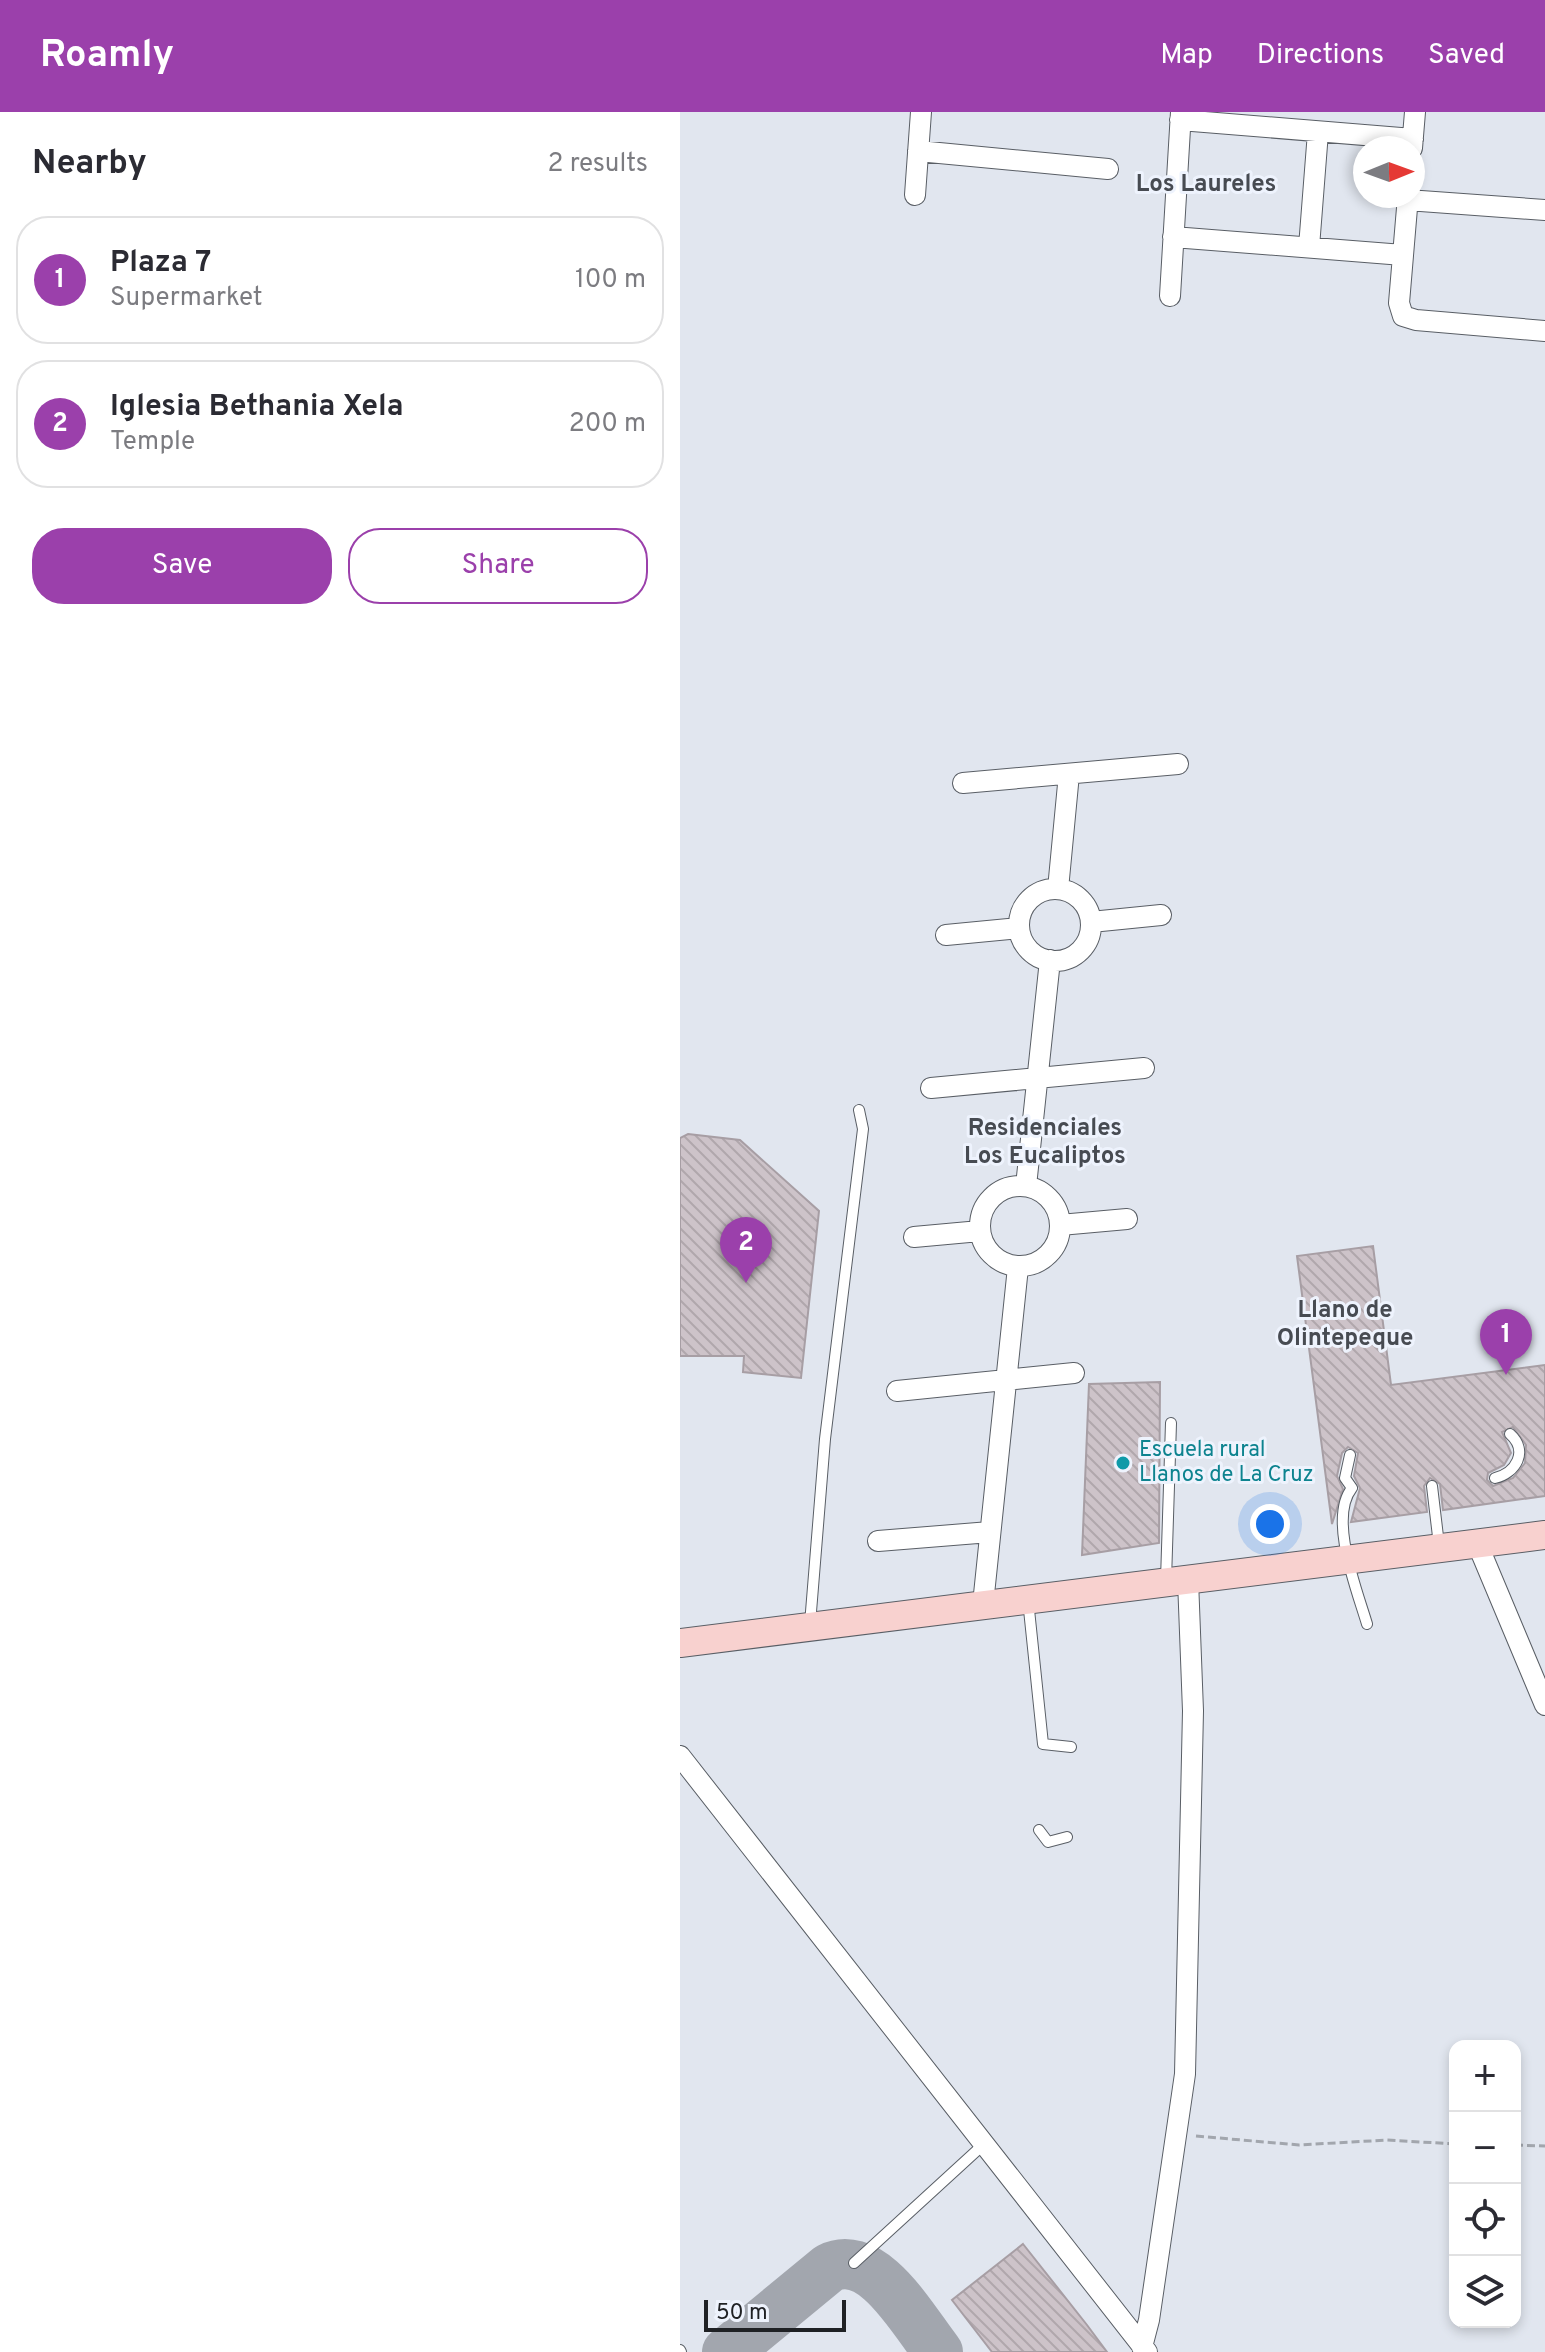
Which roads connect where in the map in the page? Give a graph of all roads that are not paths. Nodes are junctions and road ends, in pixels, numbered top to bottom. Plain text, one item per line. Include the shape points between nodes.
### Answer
1 (921, 112) edge
2 (1415, 112) edge
3 (1181, 116) edge
4 (1318, 132) junction
5 (1353, 136) edge
6 (1413, 136) edge
7 (918, 151) junction
8 (1108, 169) dead end
9 (915, 195) dead end
10 (1425, 199) edge
11 (1407, 208) edge
12 (1545, 210) edge
13 (1173, 237) junction
14 (1309, 247) junction
15 (1403, 255) junction
16 (1170, 296) dead end
17 (1545, 331) edge
18 (1178, 764) dead end
19 (1069, 774) junction
20 (963, 783) dead end
21 (1058, 889) junction
22 (1161, 915) dead end
23 (1091, 922) junction
24 (1019, 928) junction
25 (946, 935) dead end
26 (1050, 960) junction
27 (1144, 1068) dead end
28 (1038, 1077) junction
29 (931, 1088) dead end
30 (859, 1110) dead end
31 (1026, 1186) junction
32 (1127, 1219) dead end
33 (1060, 1225) junction
34 (980, 1231) junction
35 (914, 1237) dead end
36 (1018, 1267) junction
37 (1074, 1373) dead end
38 (1006, 1380) junction
39 (897, 1391) dead end
40 (1171, 1423) dead end
41 (1510, 1434) dead end
42 (1350, 1455) dead end
43 (1495, 1478) dead end
44 (1432, 1486) dead end
45 (990, 1532) junction
46 (1545, 1535) edge
47 (878, 1541) dead end
48 (1477, 1543) junction
49 (1439, 1547) junction
50 (1348, 1559) junction
51 (1177, 1581) junction
52 (1028, 1598) junction
53 (983, 1604) junction
54 (1367, 1624) dead end
55 (810, 1626) junction
56 (680, 1643) edge
57 (1545, 1705) edge
58 (1071, 1747) dead end
59 (680, 1756) edge
60 (1039, 1830) dead end
61 (1067, 1837) dead end
62 (984, 2144) junction
63 (854, 2263) dead end
64 (1144, 2349) edge

1 - 7 street
2 - 6 street
3 - 4 street
3 - 13 street
4 - 5 street
4 - 14 street
7 - 8 street
7 - 9 street
10 - 12 street
11 - 15 street
13 - 14 street
13 - 16 street
14 - 15 street
15 - 17 street via 1399,303 1408,319
18 - 19 street
19 - 20 street
19 - 21 street
21 - 23 street via 1077,896
21 - 24 street via 1029,900
22 - 23 street
23 - 26 street via 1078,952
24 - 25 street
24 - 26 street via 1029,950
26 - 28 street
27 - 28 street
28 - 29 street
28 - 31 street
30 - 55 lane via 863,1129 825,1439
31 - 33 street via 1053,1203
31 - 34 street via 991,1198
32 - 33 street
33 - 36 street via 1052,1251
34 - 35 street
34 - 36 street via 992,1255
36 - 38 street
37 - 38 street
38 - 39 street
38 - 45 street
40 - 51 lane
41 - 43 lane via 1518,1446 1518,1461 1511,1472
42 - 50 lane via 1345,1470 1352,1488 1342,1507
44 - 49 lane
45 - 47 street
45 - 53 street
46 - 48 main road
48 - 49 main road
48 - 57 street
49 - 50 main road
50 - 51 main road
50 - 54 lane
51 - 52 main road
51 - 64 street via 1192,1749 1185,2074
52 - 53 main road
52 - 58 lane via 1043,1744
53 - 55 main road
55 - 56 main road
59 - 62 street
60 - 61 lane via 1048,1842
62 - 63 lane
62 - 64 street

